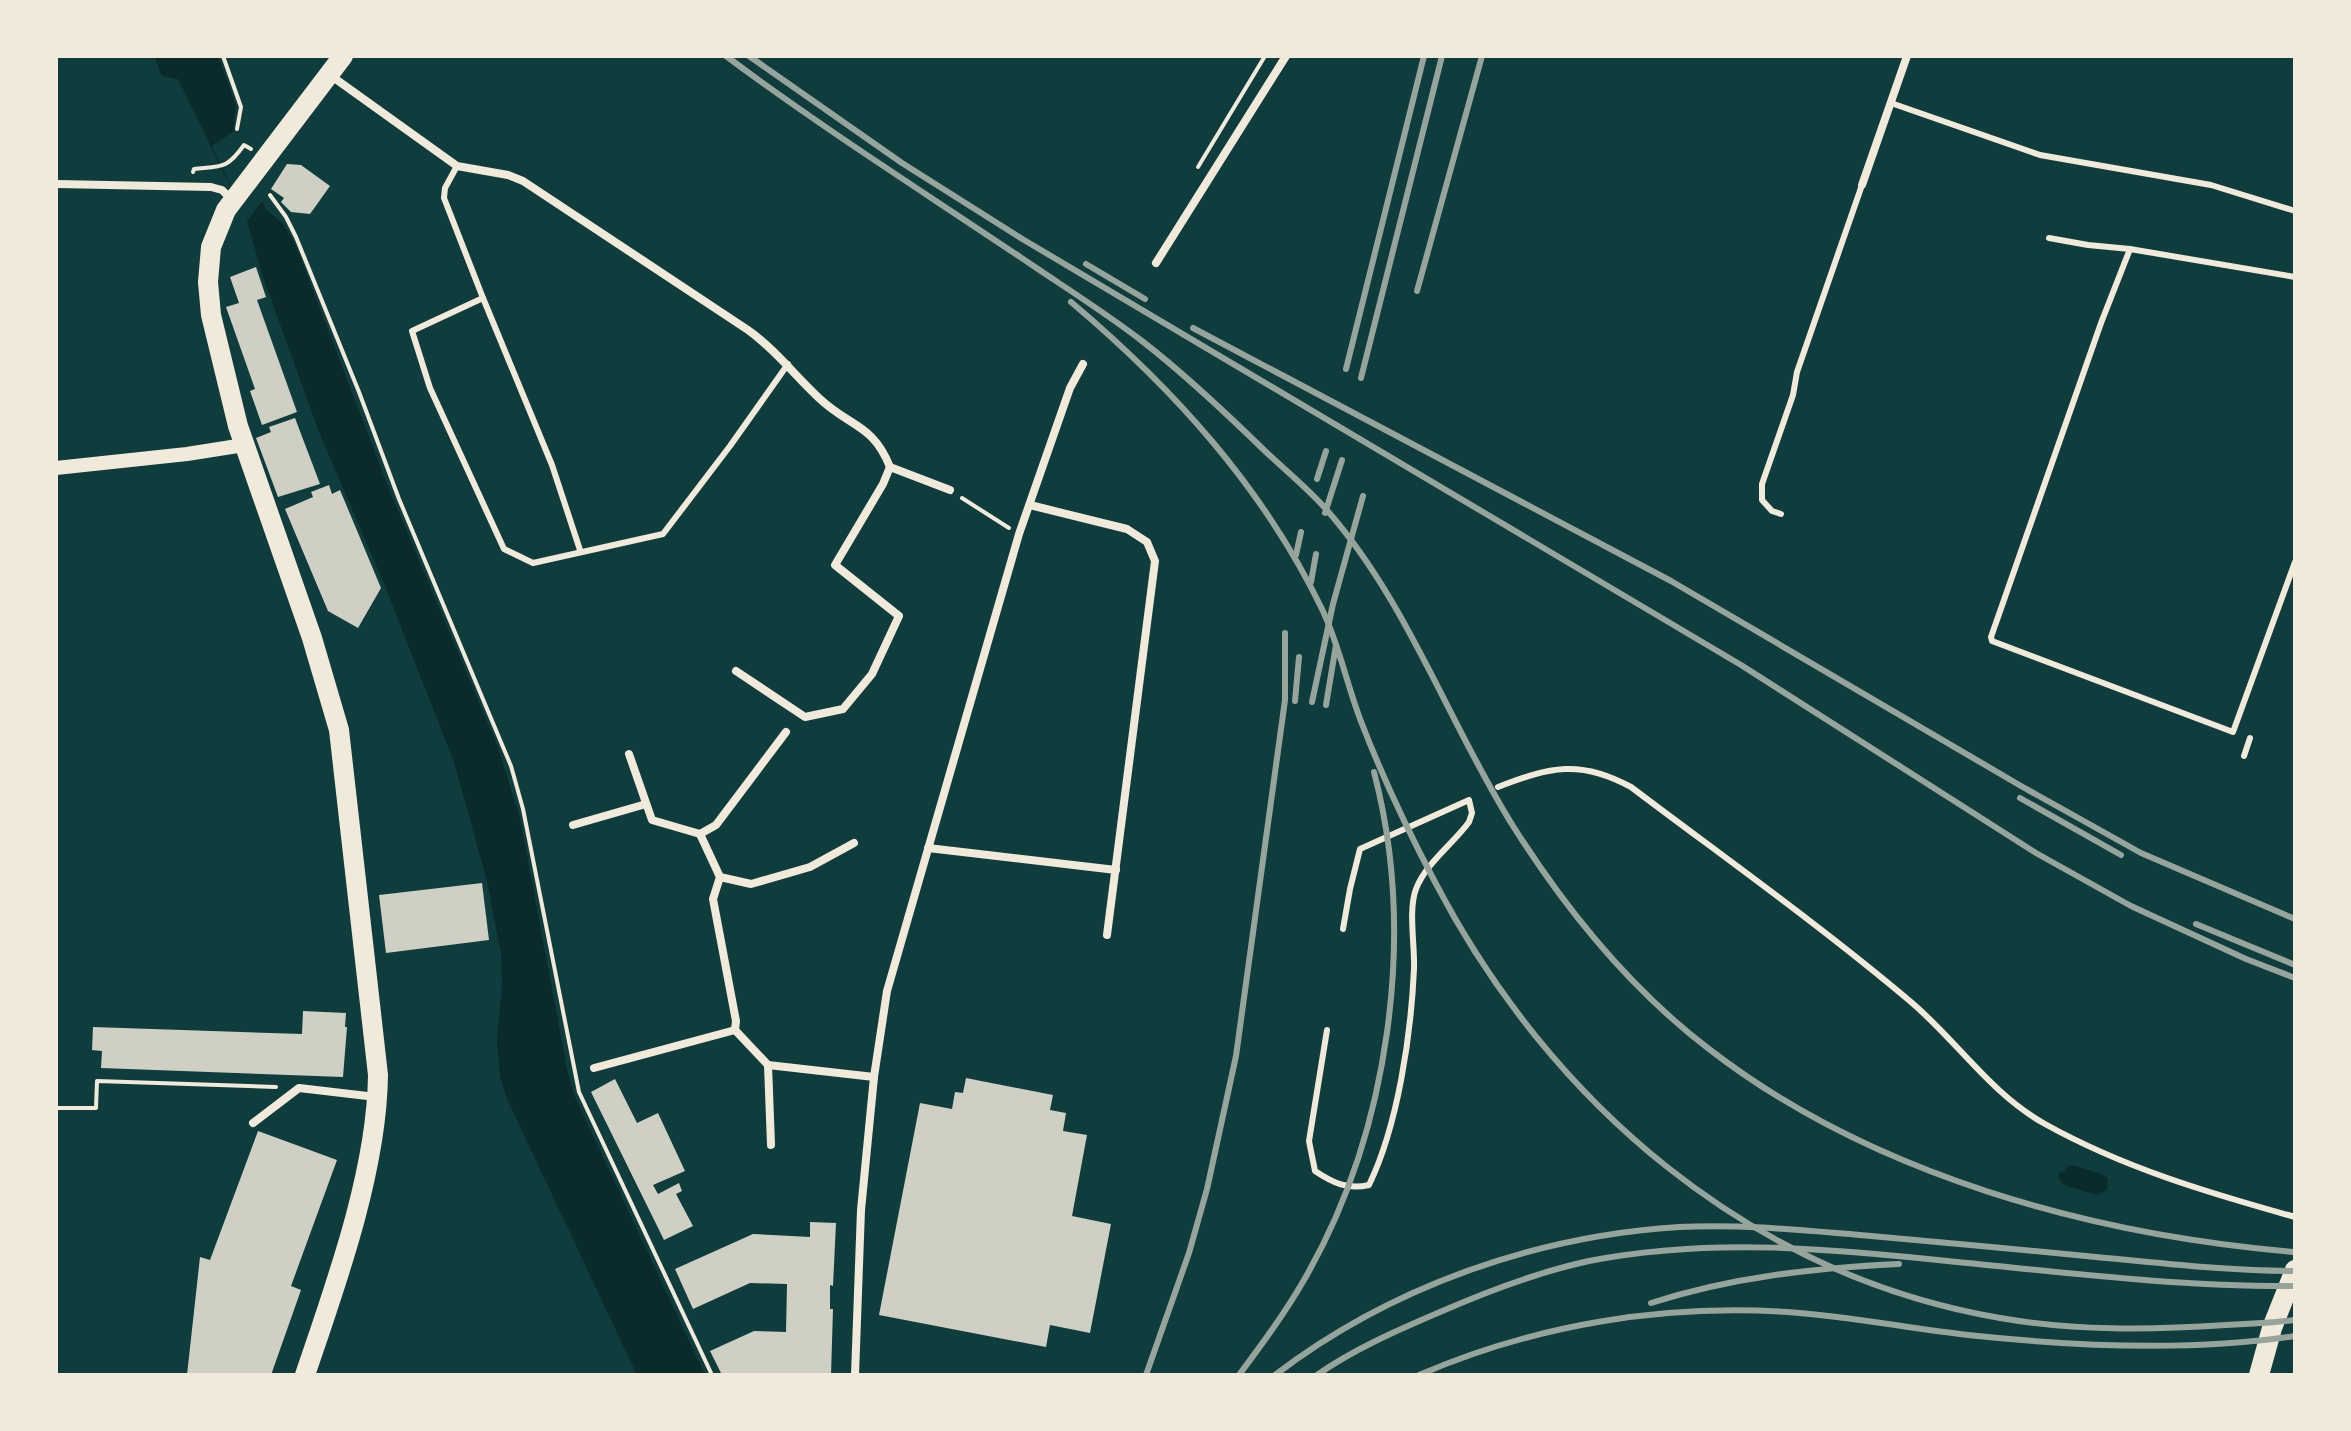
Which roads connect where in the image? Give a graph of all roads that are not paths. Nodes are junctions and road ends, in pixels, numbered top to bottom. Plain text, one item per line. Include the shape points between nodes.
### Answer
1 (343, 56) edge
2 (1286, 56) edge
3 (1907, 56) edge
4 (329, 74) junction
5 (1891, 103) junction
6 (457, 166) junction
7 (56, 184) edge
8 (1862, 185) joint
9 (234, 198) junction
10 (2295, 211) edge
11 (2049, 238) dead end
12 (2130, 249) junction
13 (1156, 263) dead end
14 (2295, 277) edge
15 (483, 298) junction
16 (788, 364) junction
17 (1083, 364) dead end
18 (244, 445) junction
19 (890, 467) junction
20 (56, 468) edge
21 (950, 490) road end
22 (1030, 505) junction
23 (1781, 514) dead end
24 (580, 550) junction
25 (2295, 562) edge
26 (736, 671) dead end
27 (799, 715) junction
28 (792, 723) joint
29 (786, 732) joint
30 (2250, 738) dead end
31 (629, 754) dead end
32 (2244, 756) dead end
33 (1498, 787) dead end
34 (646, 804) junction
35 (573, 825) dead end
36 (700, 834) junction
37 (854, 843) dead end
38 (928, 848) junction
39 (1116, 870) junction
40 (720, 877) junction
41 (1343, 929) dead end
42 (1107, 935) dead end
43 (735, 1030) junction
44 (1327, 1030) dead end
45 (768, 1065) junction
46 (594, 1068) dead end
47 (874, 1077) junction
48 (376, 1097) junction
49 (253, 1123) dead end
50 (771, 1145) dead end
51 (2295, 1217) edge
52 (2295, 1270) edge
53 (305, 1375) edge
54 (855, 1375) edge
55 (2259, 1375) edge

1 - 4 main road
2 - 13 street
3 - 5 street
4 - 6 street
4 - 9 main road
5 - 8 street
5 - 10 lane via 2040,155 2211,185
6 - 15 lane via 444,198
6 - 16 street via 523,181 748,330
7 - 9 street via 211,187
8 - 23 lane via 1762,484 1762,500
9 - 18 main road via 216,229 208,282 211,315
11 - 12 lane
12 - 14 lane
12 - 25 lane via 1992,641 2233,732
15 - 24 lane via 552,465
15 - 24 lane via 412,331 430,388 504,549 533,563
16 - 19 street via 833,410 875,439
16 - 24 lane via 663,534
17 - 22 street
18 - 20 street
18 - 48 main road via 339,730 378,1075
19 - 21 street
19 - 27 street via 835,565 899,616 872,674 843,709
22 - 38 street
22 - 39 street via 1127,529 1147,542 1155,561
26 - 27 street
27 - 28 street
28 - 29 lane
29 - 36 street via 716,825
30 - 32 lane
31 - 34 street
33 - 51 lane via 1537,772 1606,773 1876,972 1931,1019 2001,1093 2042,1122 2153,1174
34 - 35 street
34 - 36 street via 652,820
36 - 40 street
37 - 40 street via 810,867 751,884
38 - 39 street
38 - 47 street via 887,991
39 - 42 street
40 - 43 street via 713,899
41 - 44 lane via 1360,849 1469,800 1469,822 1424,874 1414,894 1414,967 1387,1139 1369,1185 1353,1189 1315,1171 1309,1141
43 - 45 street
43 - 46 street
45 - 47 street
45 - 50 street
47 - 54 street via 861,1210
48 - 49 street via 299,1088
48 - 53 main road via 357,1205
52 - 55 main road

